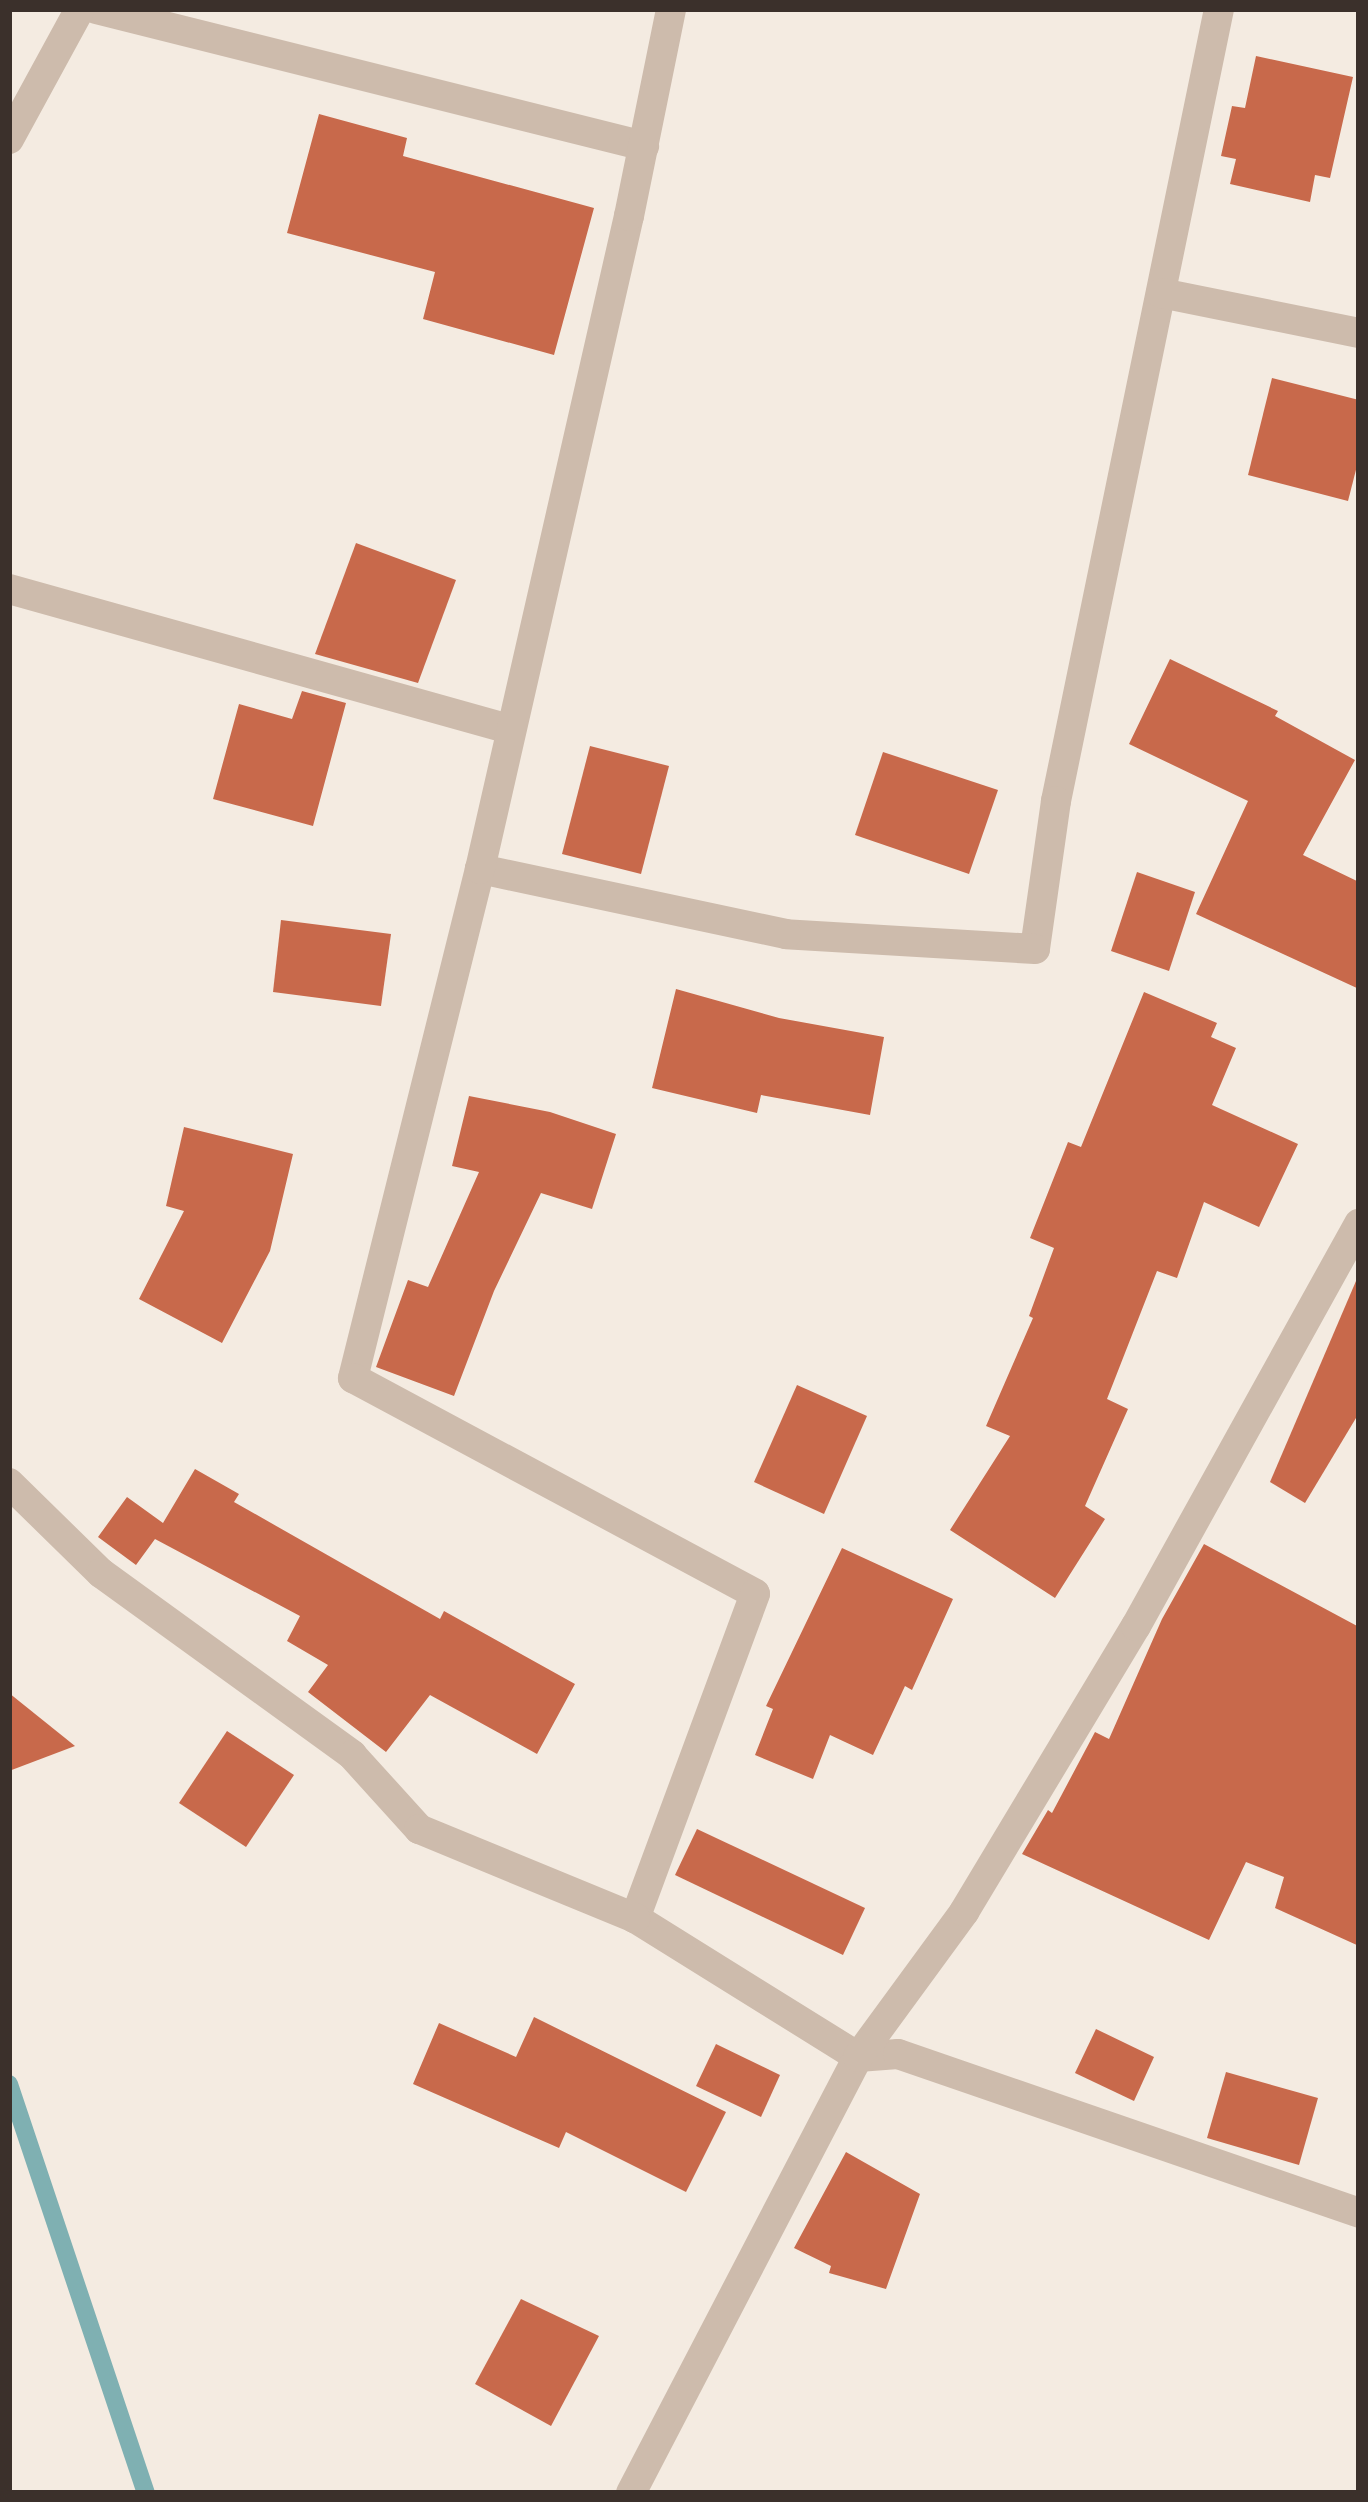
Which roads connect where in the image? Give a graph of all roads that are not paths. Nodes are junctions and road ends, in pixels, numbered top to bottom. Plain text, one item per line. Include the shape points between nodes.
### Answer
1 (80, 9) edge
2 (96, 9) edge
3 (670, 9) edge
4 (1219, 9) edge
5 (9, 139) edge
6 (644, 146) junction
7 (1161, 292) junction
8 (1359, 333) edge
9 (9, 589) edge
10 (508, 729) junction
11 (480, 869) junction
12 (1359, 1224) edge
13 (9, 1483) edge
14 (635, 1918) junction
15 (859, 2057) junction
16 (1359, 2213) edge
17 (631, 2493) edge

1 - 5 street
2 - 6 street
3 - 6 street
4 - 7 street
6 - 10 street
7 - 8 street
7 - 11 street via 1056,801 1035,949 786,934
9 - 10 street
10 - 11 street
11 - 14 street via 353,1378 755,1594
12 - 15 street via 1136,1626 964,1912
13 - 14 street via 101,1573 352,1755 419,1829
14 - 15 street
15 - 16 street via 898,2054
15 - 17 street

